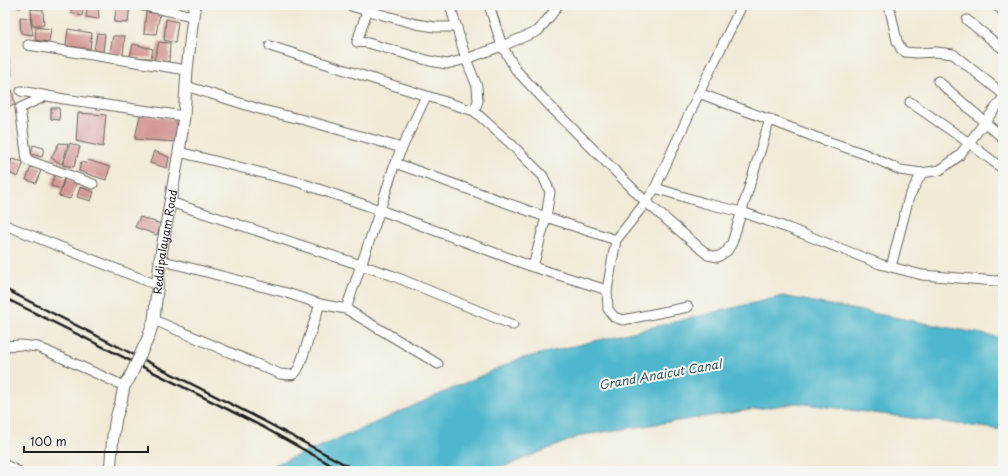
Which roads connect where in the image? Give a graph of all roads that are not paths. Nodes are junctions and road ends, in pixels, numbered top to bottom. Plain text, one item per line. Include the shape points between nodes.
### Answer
1 (140, 5) edge
2 (195, 5) edge
3 (347, 5) edge
4 (450, 5) edge
5 (489, 5) edge
6 (558, 5) edge
7 (742, 5) edge
8 (889, 5) edge
9 (996, 5) edge
10 (362, 8) edge
11 (1003, 11) edge
12 (193, 16) junction
13 (967, 20) dead end
14 (457, 27) junction
15 (28, 45) dead end
16 (270, 46) dead end
17 (502, 46) junction
18 (1003, 49) edge
19 (466, 59) junction
20 (187, 70) junction
21 (938, 81) dead end
22 (186, 86) junction
23 (21, 91) dead end
24 (699, 93) junction
25 (1003, 94) edge
26 (46, 96) junction
27 (426, 96) junction
28 (1003, 98) edge
29 (910, 102) dead end
30 (474, 111) junction
31 (184, 116) junction
32 (770, 119) junction
33 (985, 122) junction
34 (1003, 138) edge
35 (968, 143) junction
36 (402, 148) junction
37 (179, 152) junction
38 (395, 163) junction
39 (1003, 169) edge
40 (922, 173) junction
41 (92, 184) dead end
42 (655, 188) junction
43 (170, 202) junction
44 (646, 202) junction
45 (380, 210) junction
46 (742, 212) junction
47 (546, 217) junction
48 (5, 225) edge
49 (616, 240) junction
50 (160, 260) junction
51 (362, 265) junction
52 (532, 267) junction
53 (891, 267) junction
54 (1003, 280) edge
55 (157, 285) junction
56 (607, 290) junction
57 (320, 304) junction
58 (688, 307) dead end
59 (346, 309) junction
60 (154, 320) junction
61 (513, 325) dead end
62 (5, 346) edge
63 (438, 364) dead end
64 (127, 382) junction
65 (5, 465) edge
66 (18, 471) edge
67 (110, 471) edge

1 - 12 street
2 - 12 street, Reddipalayam Road
3 - 10 street
4 - 14 street
5 - 17 street
6 - 17 street via 538,31
7 - 24 street
8 - 25 street via 896,41 901,49 905,52 953,54
9 - 11 street
10 - 14 street via 416,24
10 - 19 street via 357,42 447,64
12 - 20 street, Reddipalayam Road
13 - 18 street
14 - 19 street
15 - 20 street
16 - 27 street
17 - 19 street
17 - 44 street via 516,70
19 - 30 street via 477,86 478,101
20 - 22 street, Reddipalayam Road
21 - 33 street
22 - 31 street, Reddipalayam Road
22 - 36 street
23 - 26 street
24 - 32 street
24 - 42 street
26 - 31 street
26 - 41 street via 20,108 27,160
27 - 30 street
27 - 36 street
28 - 33 street
29 - 35 street
30 - 47 street via 543,176 550,192
31 - 37 street, Reddipalayam Road
32 - 40 street via 865,154 900,170
32 - 46 street
33 - 34 street
33 - 35 street
35 - 39 street
35 - 40 street via 959,156 940,170
36 - 38 street
37 - 43 street, Reddipalayam Road
37 - 45 street via 298,182
38 - 45 street
38 - 47 street
40 - 53 street via 909,197
42 - 44 street
42 - 46 street
43 - 50 street, Reddipalayam Road
43 - 51 street
44 - 46 street via 708,255 718,257 732,243
44 - 49 street
45 - 51 street
45 - 52 street
46 - 53 street
47 - 49 street
47 - 52 street
48 - 55 street
49 - 56 street
50 - 55 street, Reddipalayam Road
50 - 57 street
51 - 59 street
51 - 61 street
52 - 56 street
53 - 54 street via 922,275
55 - 60 street, Reddipalayam Road
56 - 58 street via 608,309 614,317 623,320
57 - 59 street
57 - 60 street via 300,367 291,376 280,374
59 - 63 street
60 - 64 street, Reddipalayam Road, bridge
62 - 64 street via 38,347
64 - 67 street, Reddipalayam Road via 116,418
65 - 66 street

